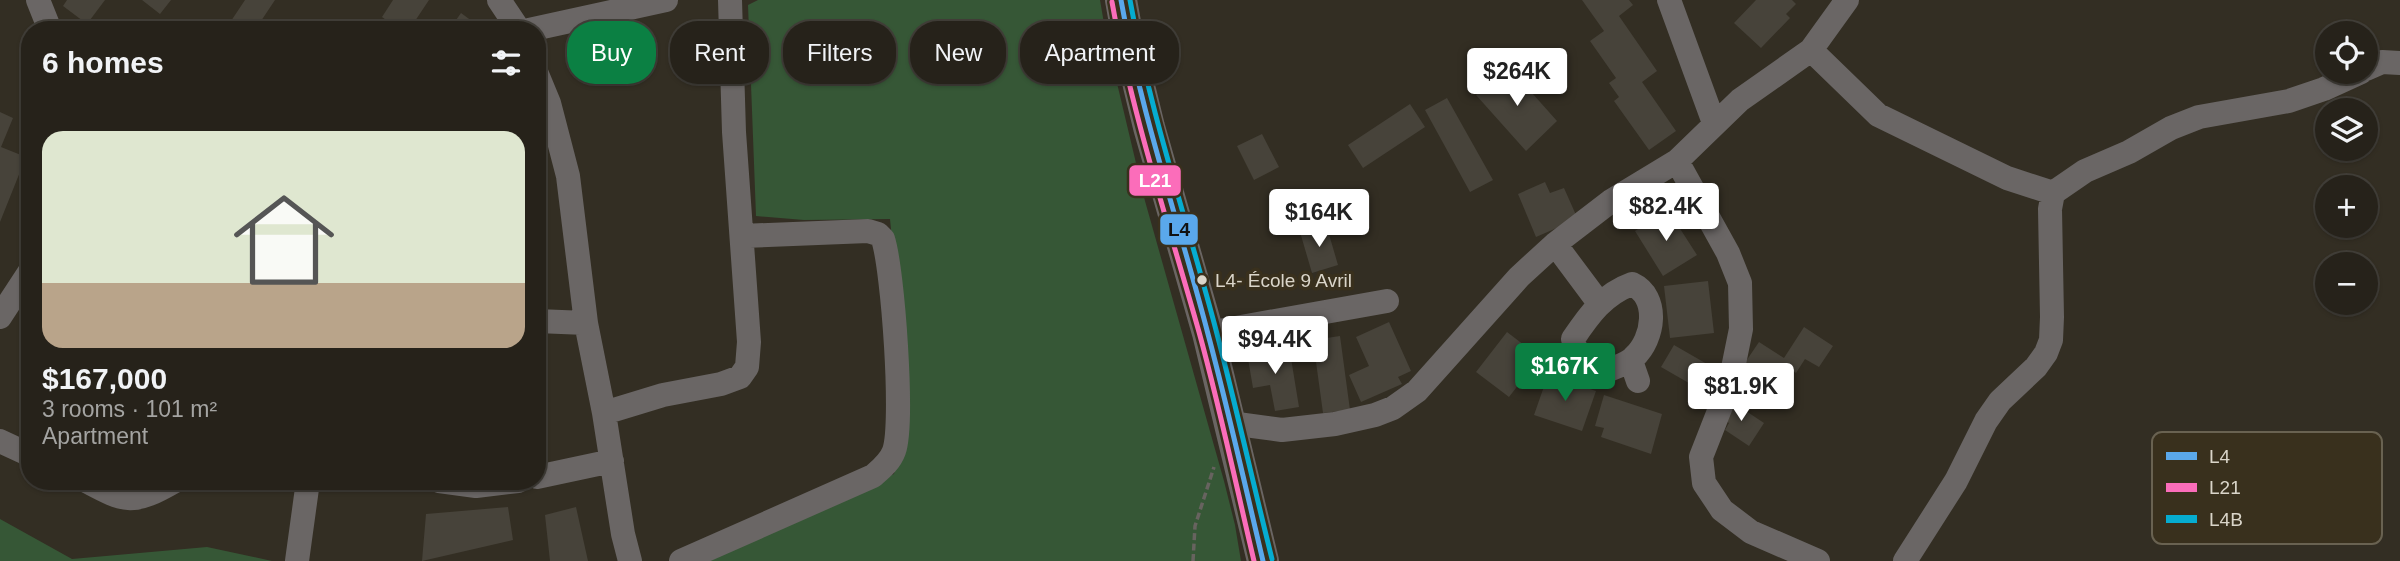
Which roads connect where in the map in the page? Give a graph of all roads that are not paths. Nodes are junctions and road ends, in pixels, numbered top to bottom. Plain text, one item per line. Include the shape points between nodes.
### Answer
1 (38, 0) edge
2 (499, 0) edge
3 (666, 0) edge
4 (730, 0) edge
5 (1121, 0) edge
6 (1669, 0) edge
7 (1847, 0) edge
8 (46, 21) edge
9 (513, 21) edge
10 (546, 26) edge
11 (1811, 50) junction
12 (2400, 63) edge
13 (2378, 64) edge
14 (2335, 84) edge
15 (546, 96) edge
16 (1714, 123) junction
17 (1677, 161) junction
18 (2053, 193) junction
19 (742, 236) junction
20 (1555, 244) junction
21 (21, 285) edge
22 (1387, 301) dead end
23 (1599, 303) junction
24 (0, 317) edge
25 (546, 321) edge
26 (586, 323) junction
27 (1208, 332) junction
28 (604, 413) junction
29 (1230, 423) junction
30 (0, 441) edge
31 (21, 451) edge
32 (611, 461) junction
33 (546, 475) edge
34 (103, 490) edge
35 (156, 490) edge
36 (307, 490) edge
37 (297, 561) edge
38 (630, 561) edge
39 (681, 561) edge
40 (1263, 561) edge
41 (1818, 561) edge
42 (1905, 561) edge

1 - 8 street
2 - 9 street
3 - 10 street
4 - 19 street
5 - 27 main road via 1149,127
6 - 16 street
7 - 11 street
11 - 16 street
11 - 18 street via 1878,115 2007,177
12 - 13 street
14 - 18 street via 2289,101 2199,117 2085,171
15 - 26 street via 568,176
16 - 17 street
17 - 20 street via 1611,201
17 - 41 street via 1740,284 1741,330 1730,383 1701,457 1704,483 1722,510 1751,532
18 - 42 street via 2051,340 2046,353 1986,421 1956,481
19 - 28 street via 749,342 744,374
19 - 39 street via 868,231 883,239 895,328 895,447 884,467 873,475
20 - 23 street
20 - 29 street via 1519,277 1417,391 1393,408 1335,424 1282,430
21 - 24 street
22 - 27 street
23 - 23 street via 1573,339 1577,354 1608,369 1635,371 1648,333 1651,305 1646,295 1632,284
25 - 26 street
26 - 28 street
27 - 29 main road
28 - 32 street
29 - 40 main road
30 - 31 street
32 - 33 street
32 - 38 street
34 - 35 street via 127,500
36 - 37 street

